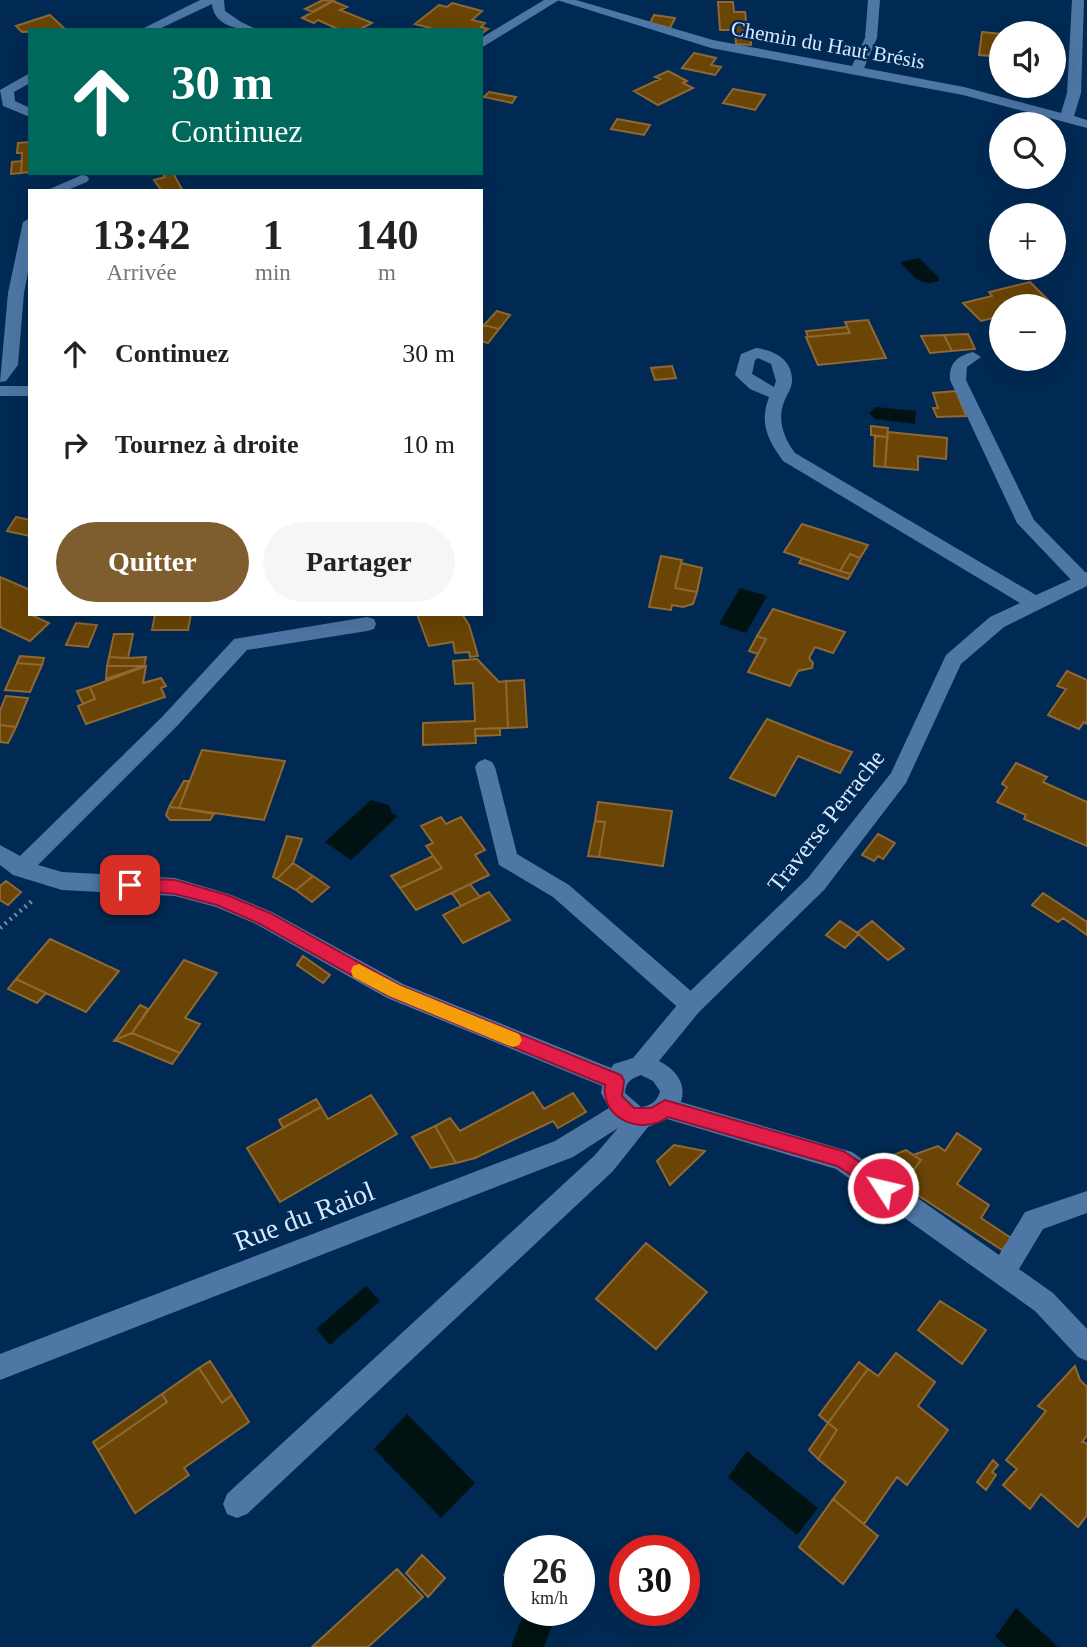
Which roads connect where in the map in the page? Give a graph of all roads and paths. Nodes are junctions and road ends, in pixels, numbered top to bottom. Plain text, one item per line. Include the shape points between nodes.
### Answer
1 (210, 0) edge
2 (218, 0) edge
3 (553, 0) edge
4 (563, 0) edge
5 (874, 0) edge
6 (1078, 0) edge
7 (582, 3) edge
8 (150, 28) edge
9 (247, 28) edge
10 (483, 43) edge
11 (856, 72) junction
12 (28, 78) edge
13 (28, 112) edge
14 (1043, 112) edge
15 (1066, 118) joint
16 (1087, 124) edge
17 (82, 179) dead end
18 (57, 189) edge
19 (28, 232) edge
20 (973, 357) dead end
21 (0, 377) edge
22 (0, 391) edge
23 (28, 391) edge
24 (778, 395) dead end
25 (1085, 580) edge
26 (1035, 603) junction
27 (367, 624) dead end
28 (485, 767) dead end
29 (0, 853) edge
30 (21, 869) junction
31 (691, 1004) junction
32 (641, 1065) junction
33 (615, 1081) junction
34 (644, 1112) junction
35 (1087, 1202) edge
36 (1003, 1273) junction
37 (1087, 1348) edge
38 (0, 1367) edge
39 (237, 1504) dead end

1 - 8 street
2 - 9 street via 219,12
3 - 10 street
4 - 7 street, Chemin du Haut Brésis
5 - 11 street via 872,38
6 - 15 street via 1074,93
7 - 11 street, Chemin du Haut Brésis via 711,44
11 - 14 street, Chemin du Haut Brésis via 964,91
12 - 13 street via 7,90 6,97 8,103
15 - 16 street, Chemin du Haut Brésis
17 - 18 street
19 - 21 street via 16,293 10,365
20 - 25 street via 961,362 958,380 1010,494 1026,523
22 - 23 street
24 - 26 street via 775,438 789,457
25 - 26 street, Traverse Perrache
26 - 31 street, Traverse Perrache via 997,622 953,660 899,777 816,884
27 - 30 street via 241,644
28 - 31 street via 506,859 561,891
29 - 30 street
30 - 33 street via 62,881 175,887 221,900 264,918 395,991
31 - 32 street, Traverse Perrache
32 - 33 street via 628,1068
32 - 34 street via 664,1075 671,1097
33 - 34 street via 613,1097 619,1107
34 - 36 street via 843,1160
34 - 38 street, Rue du Raiol via 564,1149
34 - 39 street via 604,1163
35 - 36 street via 1034,1220
36 - 37 street via 1044,1302

